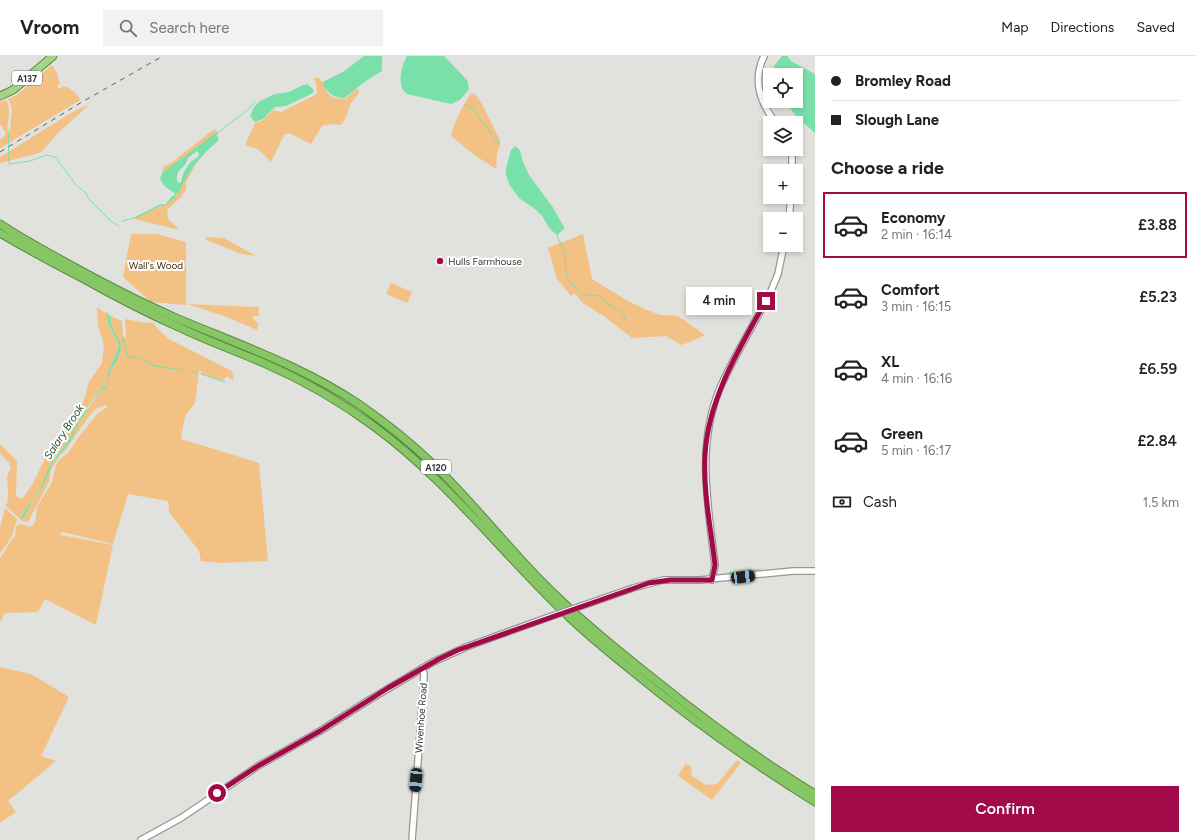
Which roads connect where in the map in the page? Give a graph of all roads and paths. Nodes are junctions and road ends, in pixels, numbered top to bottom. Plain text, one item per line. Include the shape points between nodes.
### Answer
1 (53, 56) edge
2 (764, 56) edge
3 (0, 96) edge
4 (771, 116) edge
5 (0, 224) edge
6 (0, 233) edge
7 (783, 252) edge
8 (715, 565) junction
9 (815, 571) edge
10 (721, 579) junction
11 (712, 580) junction
12 (422, 668) junction
13 (815, 794) edge
14 (815, 802) edge
15 (141, 840) edge
16 (412, 840) edge

1 - 3 main road, A137 via 13,90
2 - 4 street via 759,71 758,88 763,104
5 - 13 highway, A120 via 39,248 131,296 173,317 298,369 360,405 435,466 541,581 605,640 703,718
6 - 14 highway, A120 via 137,307 292,376 359,416 425,469 554,603 606,649 703,726
7 - 8 street via 771,291 720,388 710,422 705,465
8 - 10 street
8 - 11 street
9 - 10 street
10 - 11 street
11 - 12 street, bridge via 656,581 458,650
12 - 15 street via 258,766 181,818
12 - 16 street, Wivenhoe Road via 423,694

